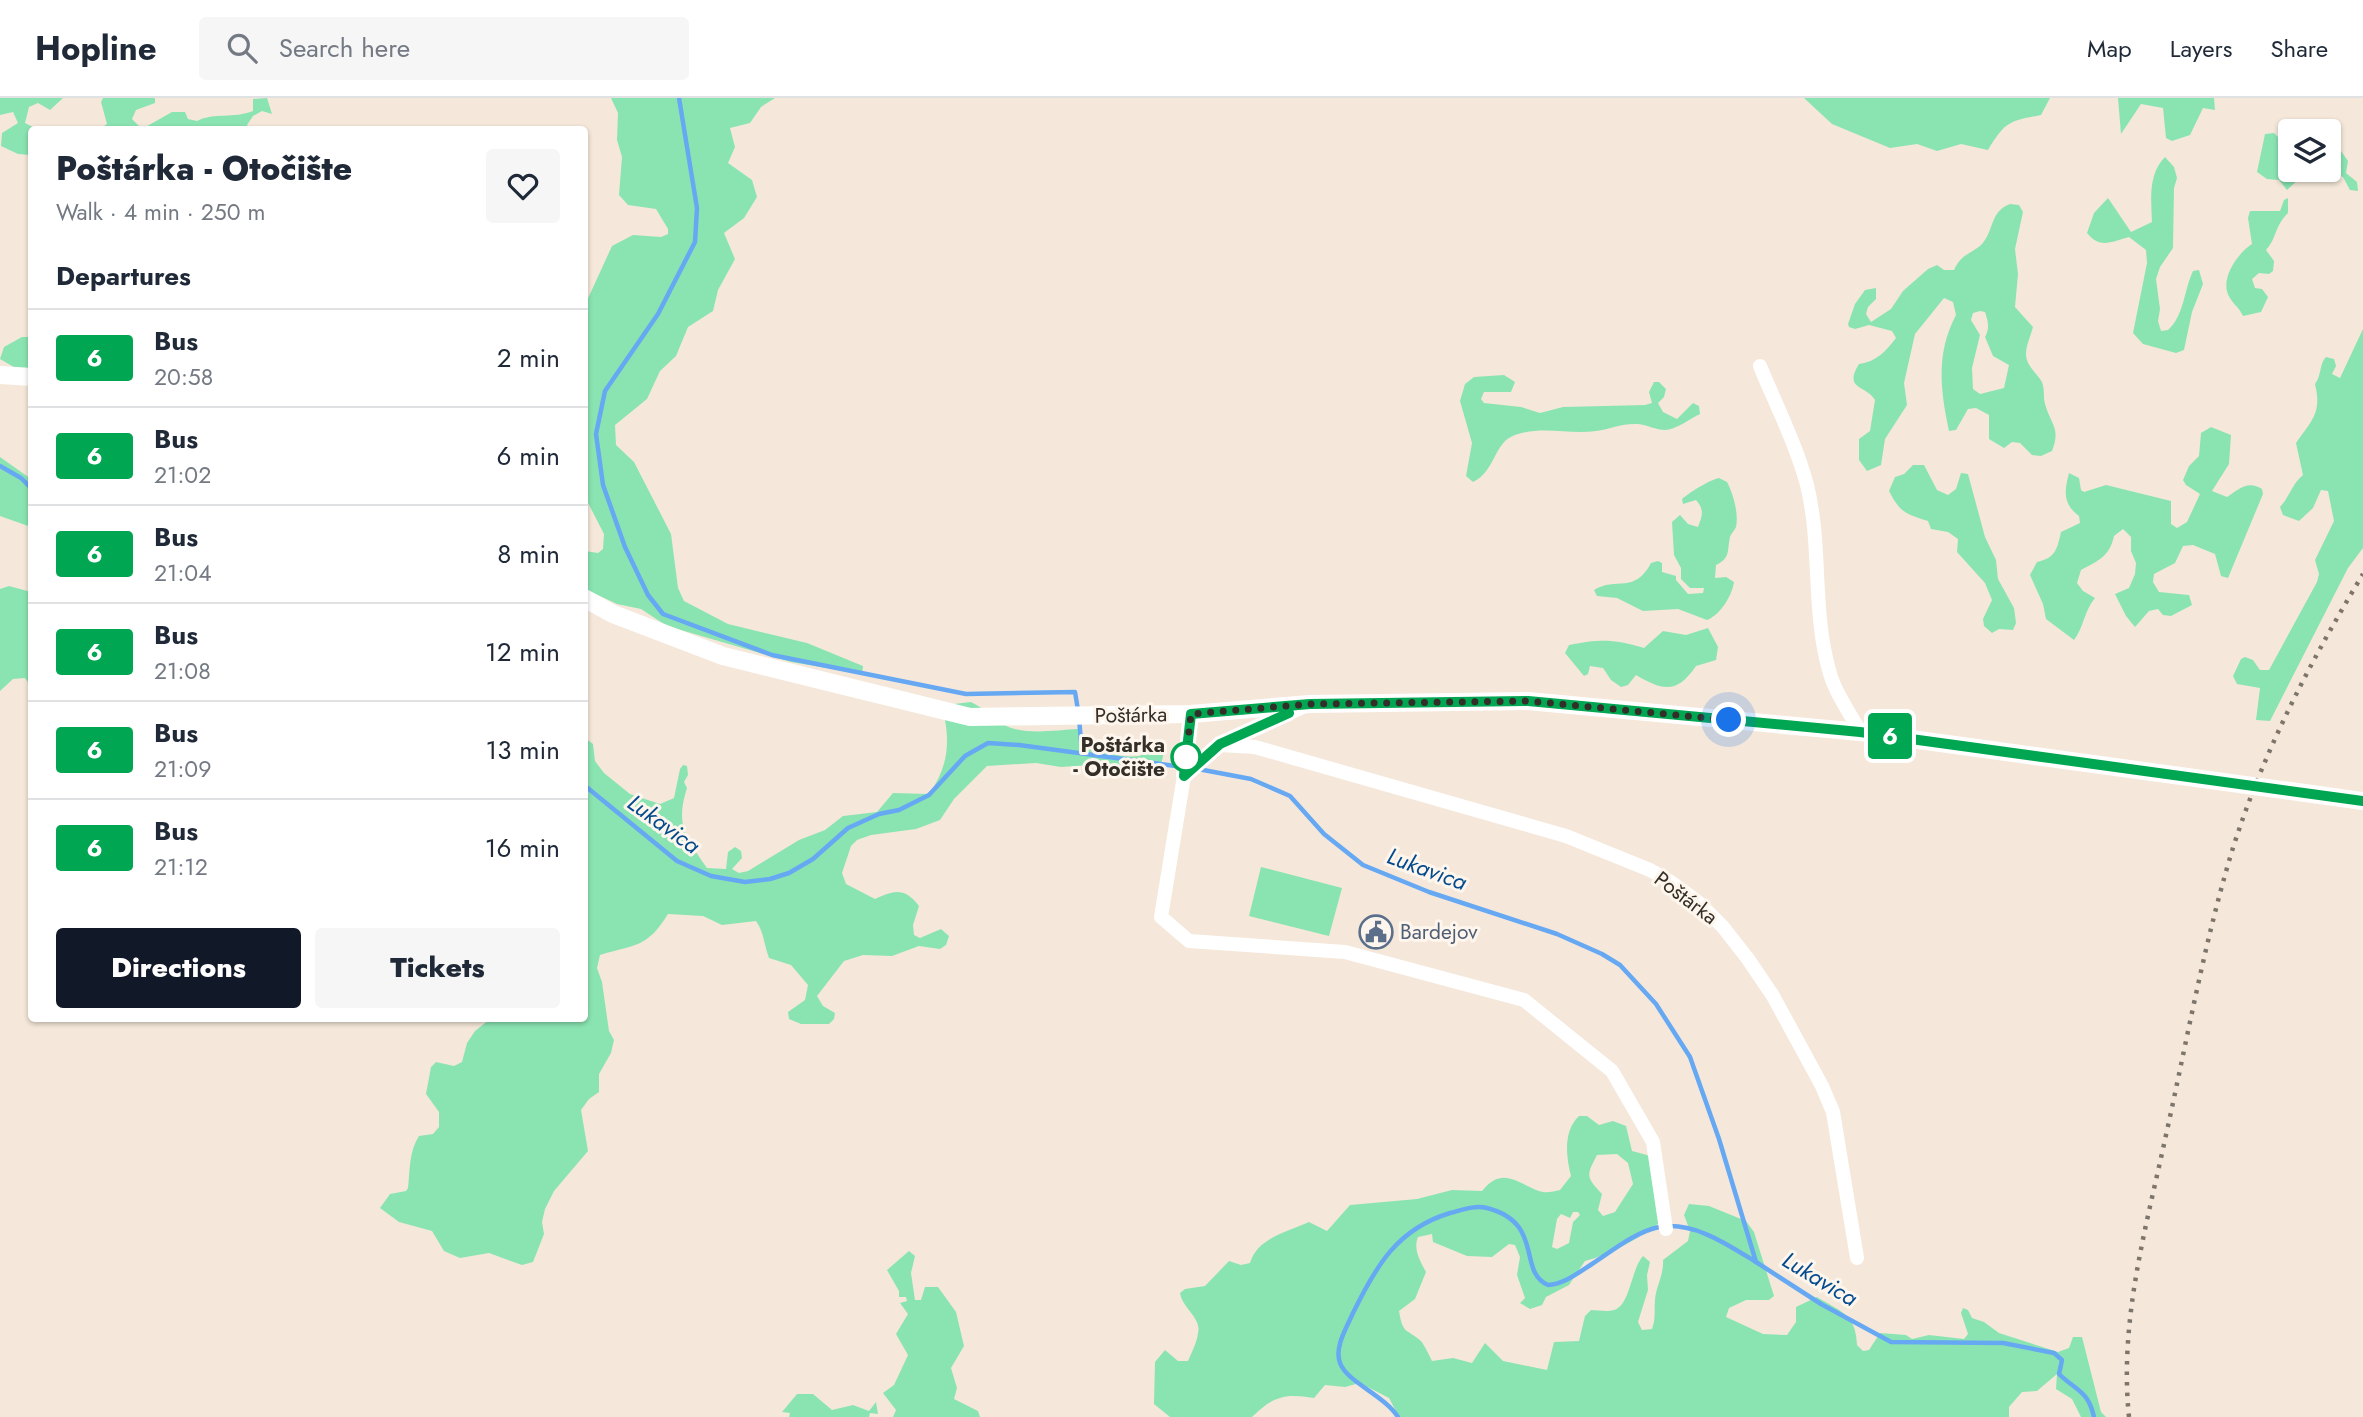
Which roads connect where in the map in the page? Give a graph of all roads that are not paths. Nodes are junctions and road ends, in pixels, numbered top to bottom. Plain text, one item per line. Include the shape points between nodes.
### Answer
1 (1760, 366) dead end
2 (0, 375) edge
3 (28, 377) edge
4 (588, 600) edge
5 (1310, 704) junction
6 (1191, 714) junction
7 (1860, 732) junction
8 (1220, 744) junction
9 (1184, 776) junction
10 (2363, 801) edge
11 (1666, 1229) dead end
12 (1857, 1258) dead end

1 - 7 street via 1807,485 1818,609 1829,672
2 - 3 street
4 - 6 street, Poštárka via 723,656 970,717
5 - 6 street, Poštárka
5 - 7 street, Poštárka via 1528,701
5 - 8 street
6 - 9 street
7 - 10 street, Poštárka
8 - 9 street
8 - 12 street, Poštárka via 1255,747 1566,836 1650,870 1698,902 1754,969 1822,1086 1833,1112
9 - 11 street via 1161,917 1189,941 1345,951 1524,1000 1612,1071 1653,1142

